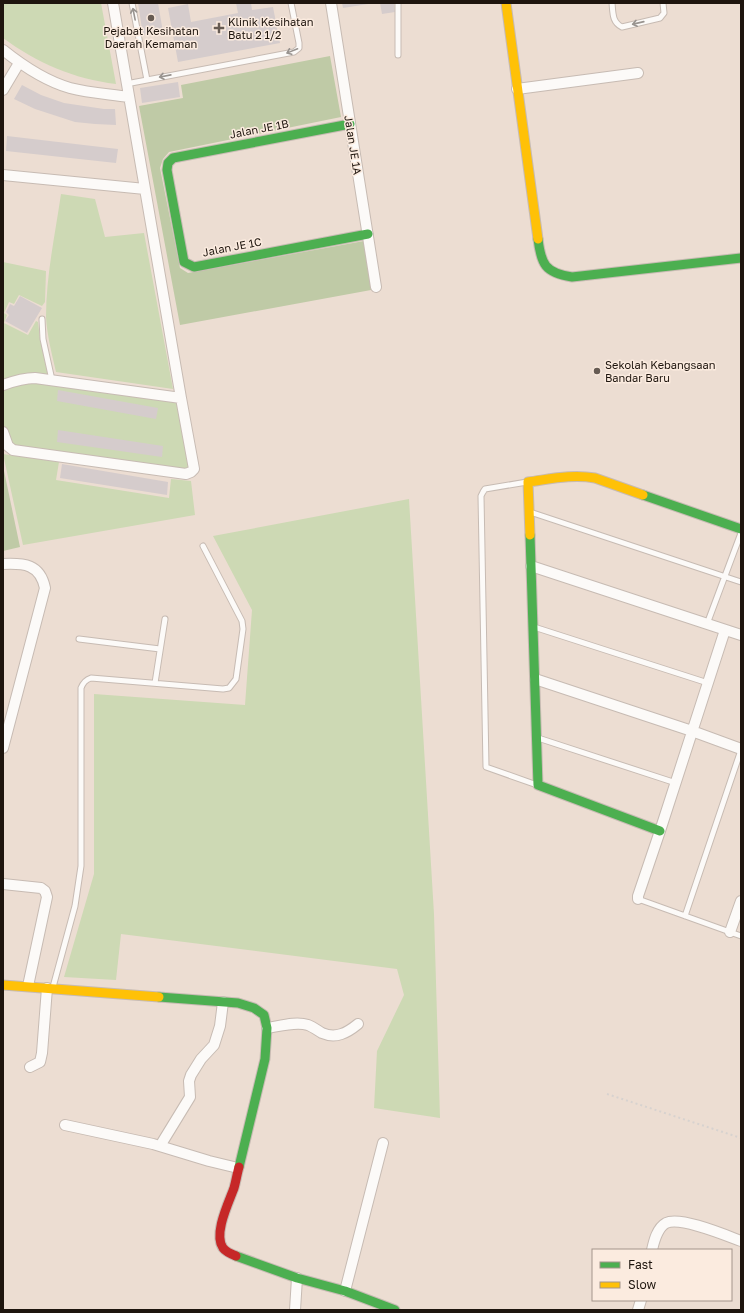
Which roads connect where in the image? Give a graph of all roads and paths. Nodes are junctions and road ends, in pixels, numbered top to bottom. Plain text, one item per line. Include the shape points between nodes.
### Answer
1 (112, 3) edge
2 (132, 3) edge
3 (292, 3) edge
4 (331, 3) edge
5 (398, 3) edge
6 (506, 3) edge
7 (612, 3) edge
8 (663, 3) edge
9 (3, 50) edge
10 (398, 55) dead end
11 (19, 63) junction
12 (638, 73) dead end
13 (147, 80) junction
14 (126, 84) junction
15 (517, 89) junction
16 (3, 90) edge
17 (129, 97) junction
18 (350, 124) junction
19 (173, 158) joint
20 (3, 175) edge
21 (145, 189) junction
22 (368, 234) junction
23 (741, 258) edge
24 (376, 287) dead end
25 (42, 319) dead end
26 (52, 380) junction
27 (3, 385) edge
28 (181, 398) junction
29 (3, 432) edge
30 (528, 482) junction
31 (529, 512) junction
32 (741, 529) edge
33 (741, 533) edge
34 (203, 546) dead end
35 (3, 564) edge
36 (531, 566) junction
37 (724, 577) junction
38 (741, 582) edge
39 (165, 619) dead end
40 (707, 624) junction
41 (533, 626) junction
42 (725, 630) junction
43 (741, 636) edge
44 (79, 639) dead end
45 (160, 649) junction
46 (535, 679) junction
47 (155, 683) junction
48 (708, 683) junction
49 (692, 731) junction
50 (537, 737) junction
51 (3, 748) edge
52 (741, 750) edge
53 (676, 783) junction
54 (538, 785) junction
55 (660, 831) junction
56 (3, 884) edge
57 (638, 899) joint
58 (741, 901) edge
59 (685, 916) junction
60 (730, 932) junction
61 (741, 936) edge
62 (3, 984) edge
63 (28, 986) junction
64 (50, 988) junction
65 (223, 1002) junction
66 (358, 1024) dead end
67 (267, 1028) junction
68 (30, 1067) dead end
69 (607, 1094) dead end
70 (65, 1125) dead end
71 (741, 1138) edge
72 (383, 1143) dead end
73 (160, 1146) junction
74 (238, 1168) junction
75 (741, 1241) edge
76 (652, 1249) edge
77 (297, 1278) junction
78 (345, 1291) junction
79 (295, 1310) edge
80 (395, 1310) edge

1 - 14 street
13 -> 2 lane
3 -> 13 lane via 299,43 299,48 294,52
4 - 18 street, Jalan JE 1A
5 - 10 lane
6 - 15 street
8 -> 7 lane via 664,13 660,18 622,27 614,20
9 - 11 street
11 - 16 street
11 - 17 street via 61,85
12 - 15 street
13 - 14 lane
14 - 17 street
15 - 23 street via 540,254 545,268 560,276 572,277
17 - 21 street
18 - 19 street, Jalan JE 1B
18 - 22 street, Jalan JE 1A
19 - 22 street, Jalan JE 1C via 168,163 167,170 184,262 188,265 194,267
20 - 21 street
21 - 28 street
22 - 24 street, Jalan JE 1A
25 - 26 lane via 43,339
26 - 27 street via 26,378
26 - 28 street
28 - 29 street via 194,469 186,474 13,450 8,446
30 - 31 street
30 - 32 street via 572,476 595,478
30 - 54 lane via 485,489 481,496 486,767
31 - 36 street
31 - 37 lane
33 - 37 lane
34 - 47 lane via 242,621 236,679 229,688 222,689
35 - 51 street via 34,568 40,574 45,588
36 - 40 street
36 - 41 street
37 - 38 lane
37 - 40 lane
39 - 45 lane
40 - 42 street
41 - 46 street
41 - 48 lane
42 - 43 street
42 - 48 street
44 - 45 lane
45 - 47 lane
46 - 49 street
46 - 50 street
47 - 64 lane via 91,678 86,680 81,688 81,866 75,906
48 - 49 street
49 - 52 street
49 - 53 street
50 - 53 lane
50 - 54 street
52 - 59 lane
53 - 55 street
54 - 55 street
55 - 57 street
56 - 63 street via 41,888 47,896
57 - 59 lane
58 - 60 street
59 - 60 lane
60 - 61 lane
62 - 63 street
63 - 64 street
64 - 65 street
64 - 68 street via 40,1062
65 - 67 street via 254,1008 264,1015
65 - 73 street via 214,1045 191,1075 190,1097
66 - 67 street via 339,1036 298,1024
67 - 74 street via 265,1059
69 - 71 path
70 - 73 street
72 - 78 street
73 - 74 street
74 - 77 street via 220,1231 223,1248 229,1253
75 - 76 street via 685,1222 674,1221 660,1228
77 - 78 street
77 - 79 street
78 - 80 street

